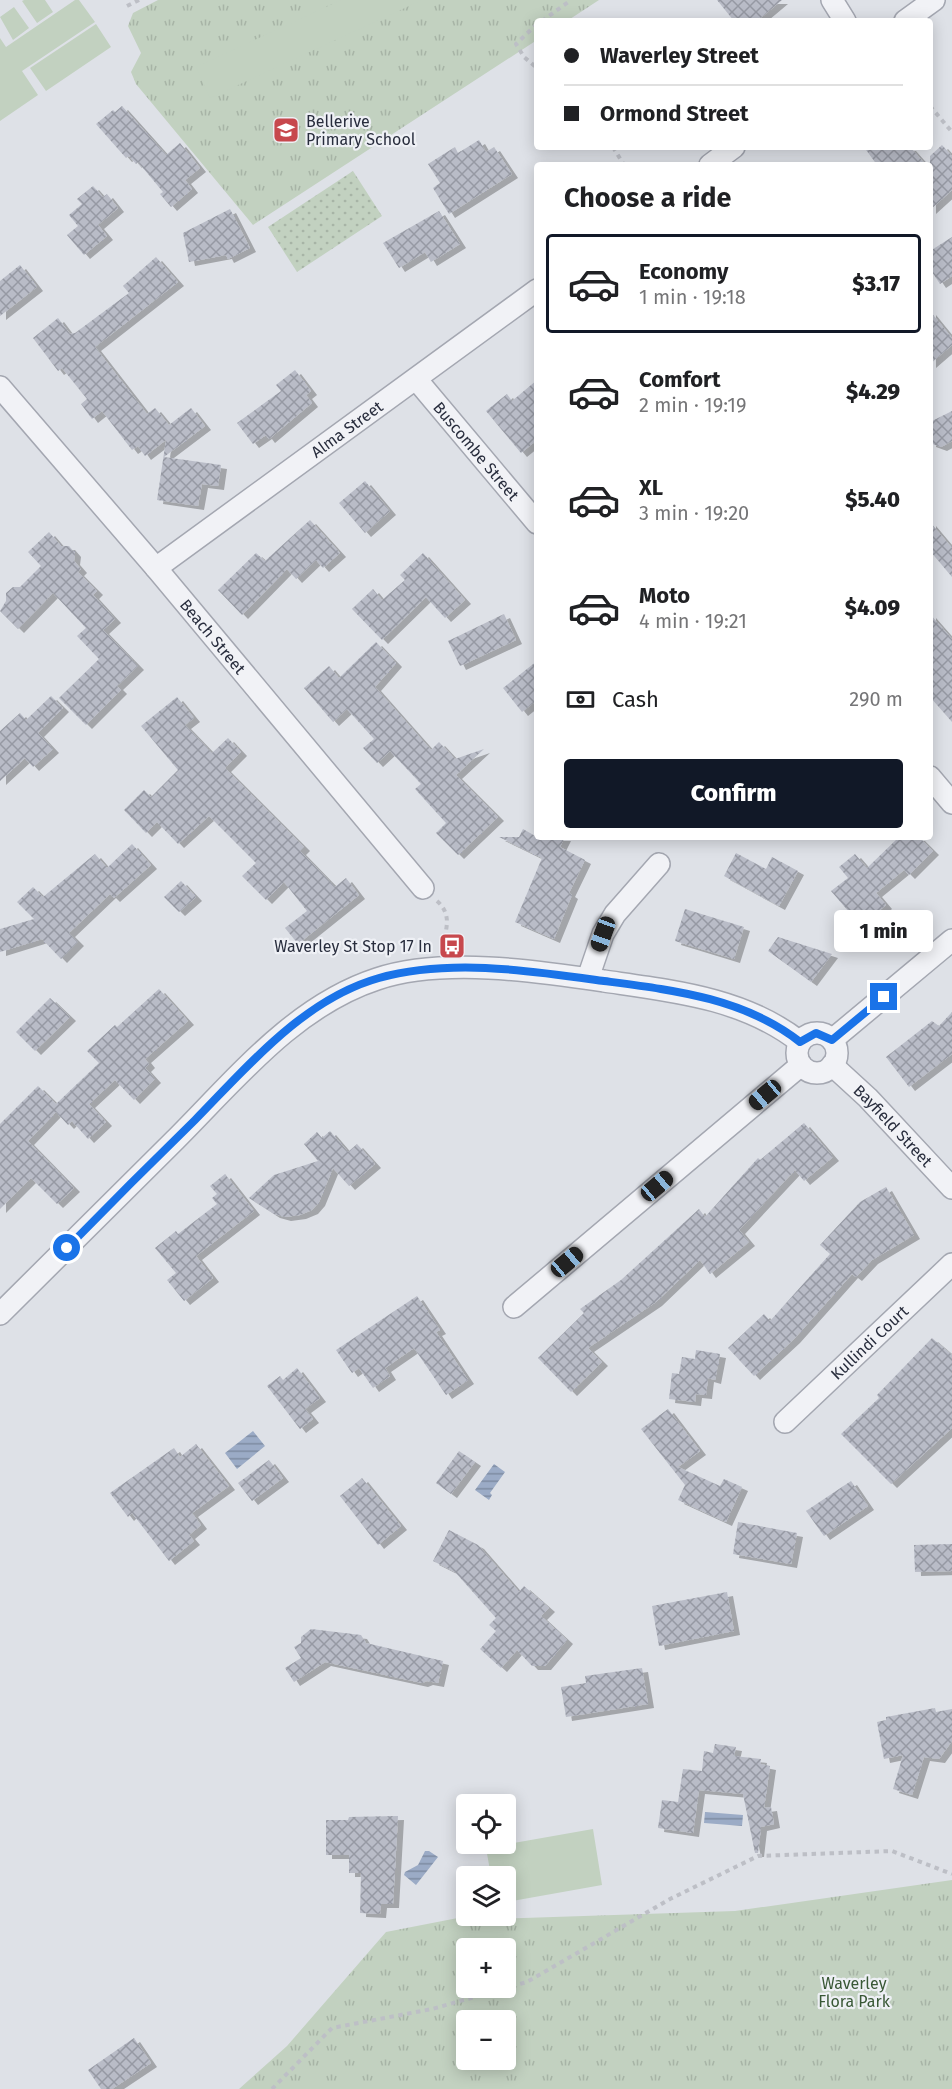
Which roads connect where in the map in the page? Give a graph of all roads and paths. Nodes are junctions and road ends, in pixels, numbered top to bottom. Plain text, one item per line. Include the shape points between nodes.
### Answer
1 (139, 0) edge
2 (571, 0) edge
3 (832, 0) edge
4 (934, 0) edge
5 (127, 6) dead end
6 (546, 18) edge
7 (843, 18) edge
8 (909, 18) edge
9 (534, 27) edge
10 (534, 65) edge
11 (933, 110) edge
12 (952, 132) edge
13 (730, 150) edge
14 (714, 162) edge
15 (534, 292) edge
16 (416, 379) junction
17 (0, 387) edge
18 (534, 519) edge
19 (156, 568) junction
20 (933, 781) edge
21 (952, 803) edge
22 (659, 864) dead end
23 (423, 888) dead end
24 (443, 906) dead end
25 (952, 940) edge
26 (435, 969) junction
27 (588, 978) junction
28 (832, 1040) junction
29 (800, 1042) junction
30 (801, 1065) junction
31 (832, 1065) junction
32 (952, 1188) edge
33 (952, 1264) edge
34 (514, 1307) dead end
35 (0, 1314) edge
36 (785, 1422) dead end
37 (952, 1874) edge
38 (272, 2089) edge

1 - 5 path
2 - 6 path
3 - 7 street
4 - 8 street
9 - 10 path via 516,44
11 - 12 path
13 - 14 street
15 - 16 street, Alma Street
16 - 18 street, Buscombe Street
16 - 19 street, Alma Street
17 - 19 street, Beach Street
19 - 23 street, Beach Street
20 - 21 street
22 - 27 street via 615,914 603,934
24 - 26 path via 448,922
25 - 28 street
26 - 27 street via 478,968
26 - 35 street via 379,978 310,1012 260,1054
27 - 29 street via 712,999 757,1015
28 - 29 street via 816,1033
28 - 31 street via 837,1053
29 - 30 street via 797,1052
30 - 31 street via 814,1072
30 - 34 street
31 - 32 street, Bayfield Street
33 - 36 street, Kullindi Court
37 - 38 path via 892,1851 758,1856 670,1899 526,1982 432,2009 332,2028

